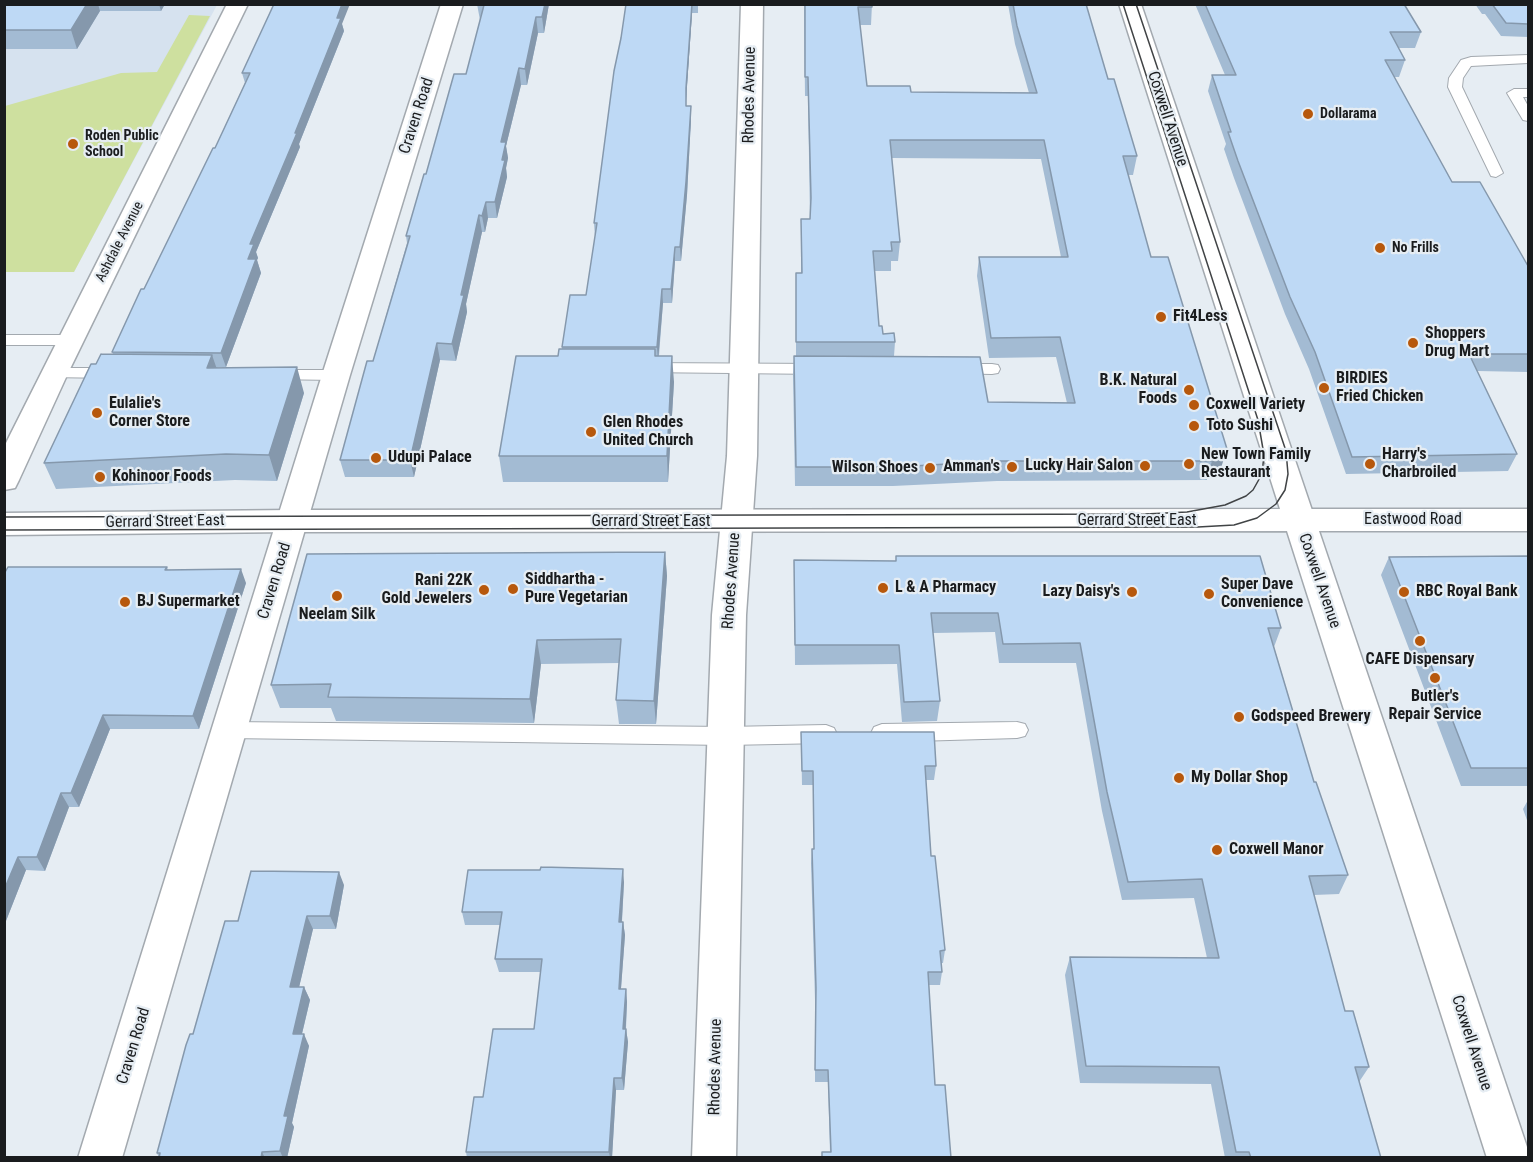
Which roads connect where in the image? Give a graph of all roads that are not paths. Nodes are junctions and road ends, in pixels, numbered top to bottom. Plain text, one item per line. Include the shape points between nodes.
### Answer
1 (238, 4) edge
2 (452, 4) edge
3 (752, 4) edge
4 (1130, 4) edge
5 (1528, 59) edge
6 (1528, 93) edge
7 (1528, 117) edge
8 (1496, 173) dead end
9 (4, 340) edge
10 (71, 340) junction
11 (626, 368) edge
12 (743, 369) junction
13 (837, 369) edge
14 (932, 369) edge
15 (992, 369) dead end
16 (54, 372) junction
17 (124, 373) edge
18 (254, 374) edge
19 (336, 375) junction
20 (4, 480) edge
21 (1298, 520) junction
22 (1528, 520) edge
23 (293, 521) junction
24 (737, 522) junction
25 (4, 524) edge
26 (229, 730) junction
27 (1017, 730) dead end
28 (864, 733) edge
29 (841, 734) edge
30 (727, 736) junction
31 (100, 1158) edge
32 (714, 1158) edge
33 (1509, 1158) edge

1 - 10 street, Ashdale Avenue
2 - 19 street, Craven Road
3 - 12 street, Rhodes Avenue
4 - 21 street, Coxwell Avenue
5 - 8 lane via 1476,60 1466,63 1455,78 1455,87
6 - 7 lane via 1514,93
9 - 10 lane
10 - 16 street, Ashdale Avenue
11 - 12 lane
12 - 13 lane
12 - 24 street, Rhodes Avenue
14 - 15 lane
16 - 17 lane
16 - 20 street, Ashdale Avenue
18 - 19 lane
19 - 23 street, Craven Road
21 - 22 street, Eastwood Road
21 - 24 street, Gerrard Street East
21 - 33 street, Coxwell Avenue
23 - 24 street, Gerrard Street East
23 - 25 street, Gerrard Street East
23 - 26 street, Craven Road
24 - 30 street, Rhodes Avenue via 729,615
26 - 30 lane
26 - 31 street, Craven Road
27 - 28 lane
29 - 30 lane
30 - 32 street, Rhodes Avenue

